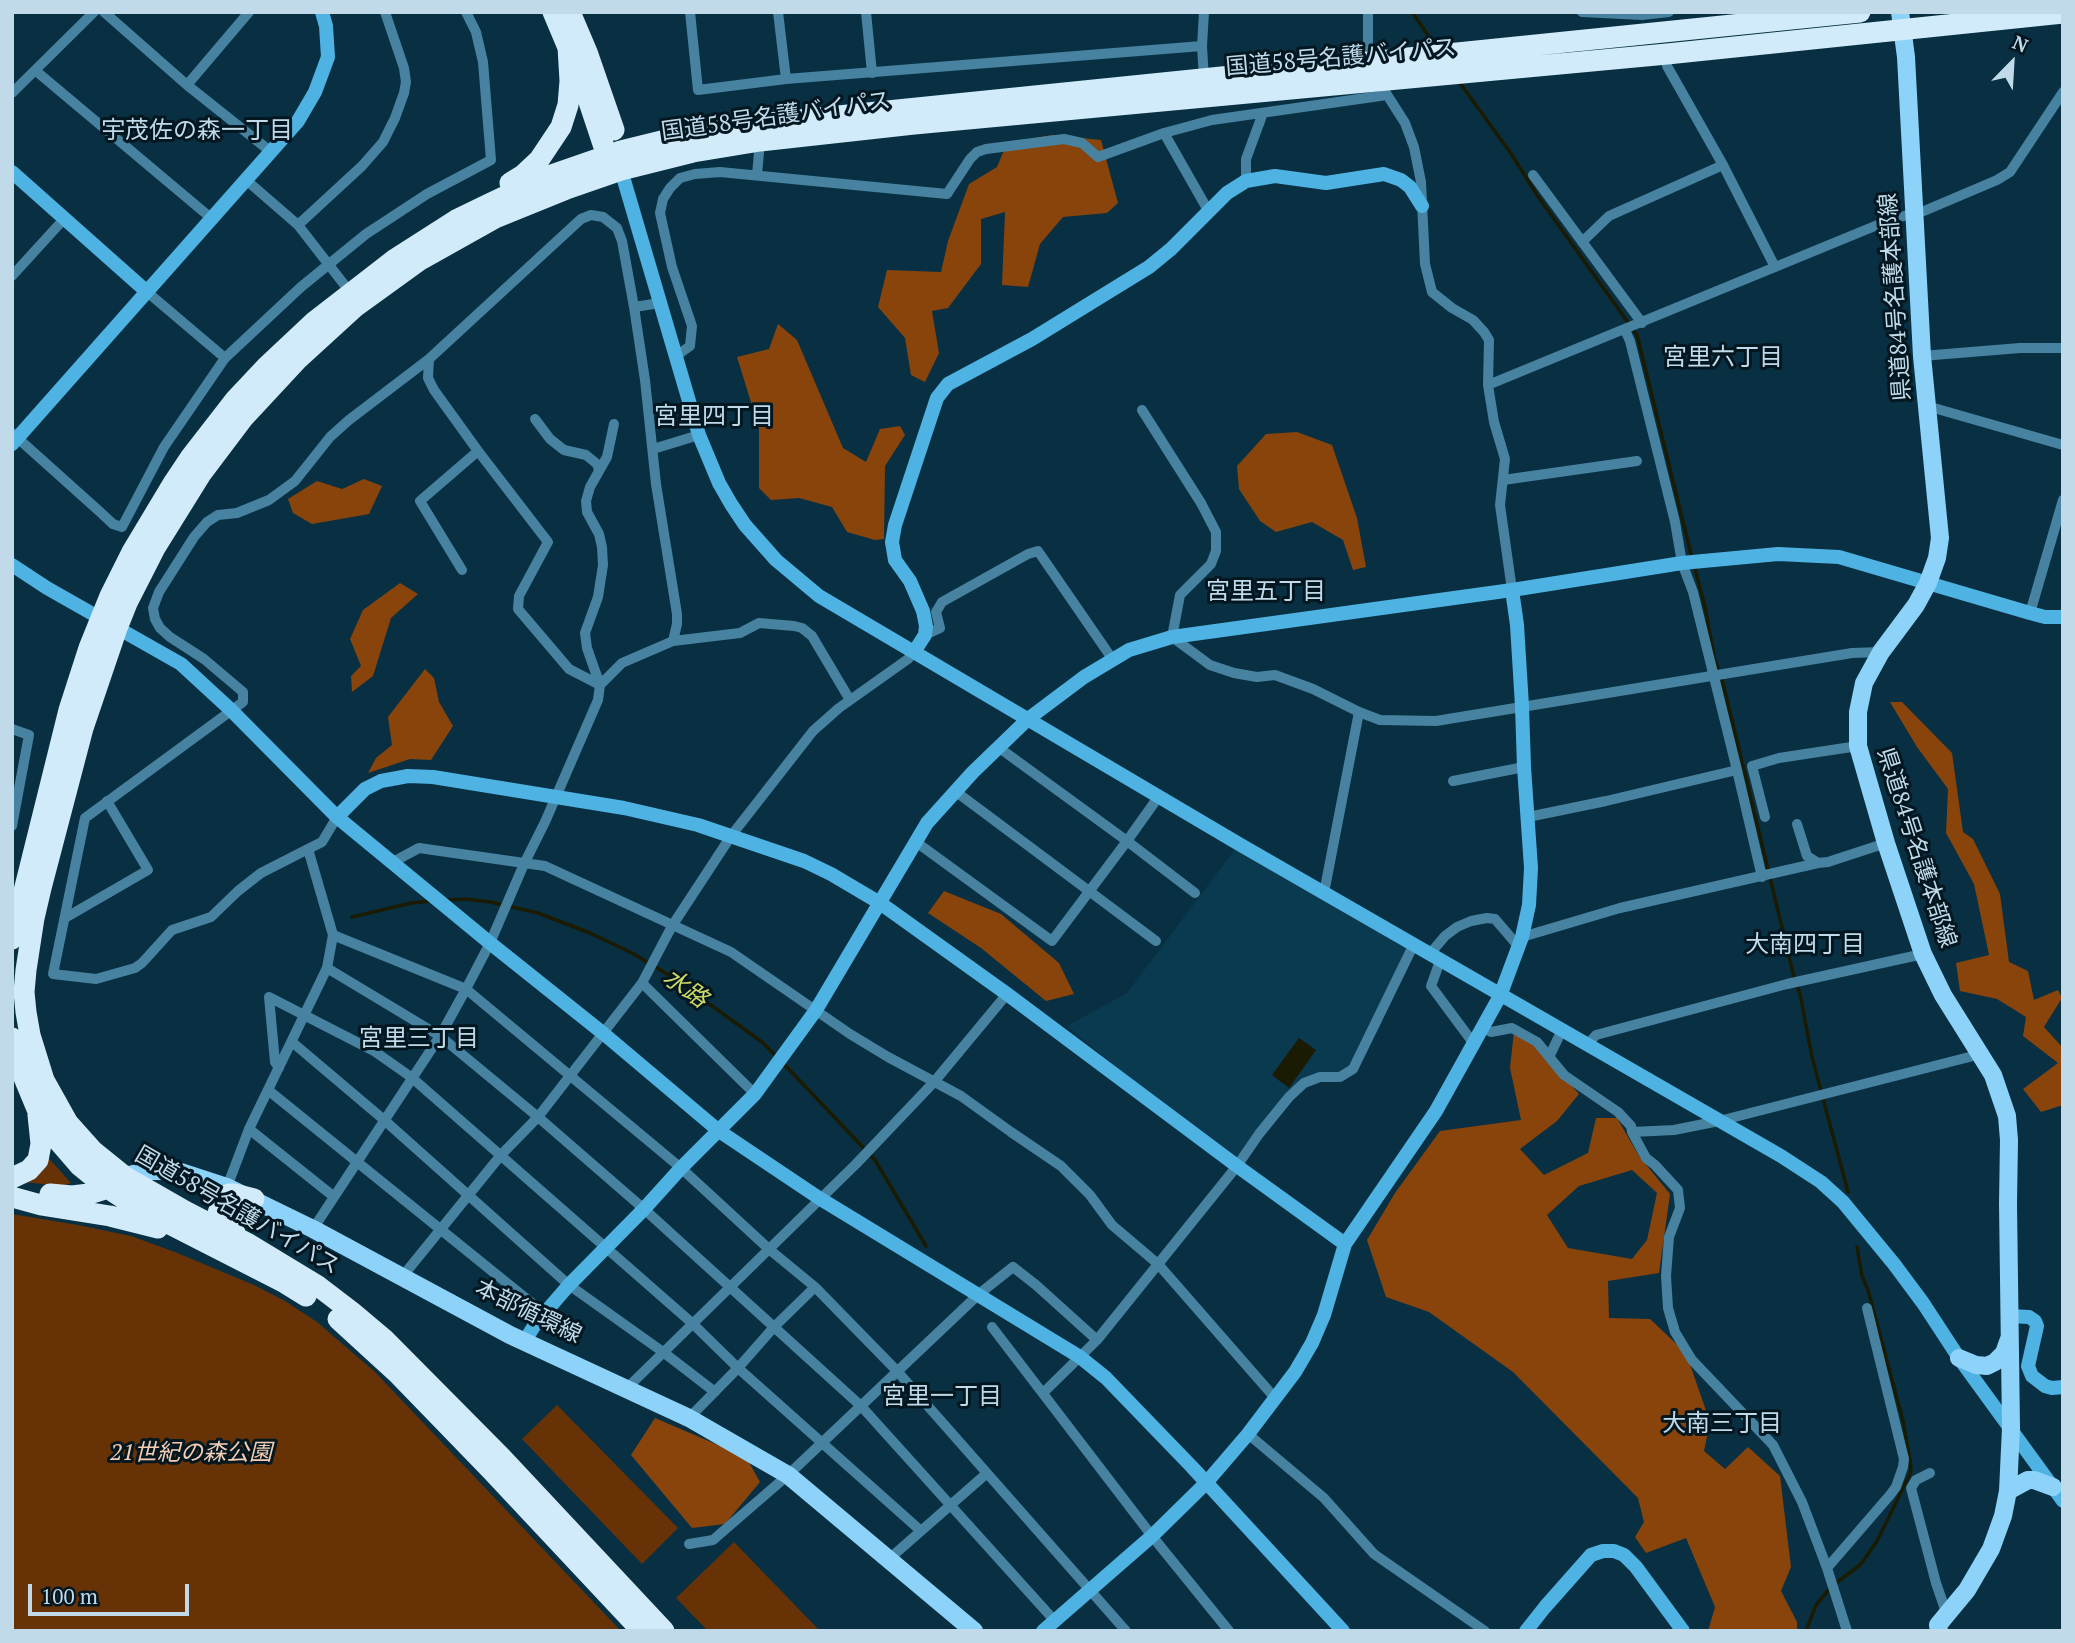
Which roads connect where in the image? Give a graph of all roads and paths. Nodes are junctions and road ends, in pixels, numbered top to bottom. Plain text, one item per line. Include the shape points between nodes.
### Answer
1 (94, 12) edge
2 (104, 12) edge
3 (322, 12) edge
4 (385, 12) edge
5 (466, 12) edge
6 (553, 12) edge
7 (570, 12) edge
8 (690, 12) edge
9 (779, 12) edge
10 (866, 12) edge
11 (1204, 12) edge
12 (1368, 12) edge
13 (1582, 12) edge
14 (1669, 12) edge
15 (1860, 12) edge
16 (2063, 13) edge
17 (243, 14) edge
18 (1901, 20) edge
19 (1643, 25) junction
20 (1202, 46) junction
21 (568, 47) junction
22 (1667, 54) junction
23 (36, 71) junction
24 (872, 73) junction
25 (786, 79) junction
26 (1204, 79) junction
27 (1379, 79) junction
28 (187, 85) junction
29 (2063, 92) edge
30 (12, 93) edge
31 (1263, 113) junction
32 (1164, 133) junction
33 (760, 141) junction
34 (270, 151) junction
35 (616, 159) junction
36 (1723, 165) junction
37 (12, 172) edge
38 (757, 174) junction
39 (1533, 175) dead end
40 (245, 179) junction
41 (1246, 181) junction
42 (489, 204) junction
43 (1422, 206) junction
44 (1209, 212) junction
45 (1914, 213) junction
46 (211, 218) junction
47 (64, 219) junction
48 (298, 225) junction
49 (1582, 242) junction
50 (328, 265) junction
51 (1775, 267) junction
52 (12, 276) edge
53 (146, 291) junction
54 (350, 292) junction
55 (660, 303) junction
56 (634, 307) junction
57 (1642, 323) junction
58 (1625, 330) junction
59 (2063, 348) edge
60 (676, 356) junction
61 (1922, 356) junction
62 (225, 358) junction
63 (429, 359) junction
64 (1488, 385) junction
65 (1927, 406) junction
66 (1142, 410) dead end
67 (535, 419) dead end
68 (614, 424) dead end
69 (699, 435) junction
70 (14, 438) edge
71 (2063, 445) edge
72 (653, 449) junction
73 (478, 451) junction
74 (1637, 461) dead end
75 (599, 470) junction
76 (1503, 480) junction
77 (2063, 500) edge
78 (1689, 563) junction
79 (12, 565) edge
80 (462, 570) dead end
81 (1928, 583) junction
82 (1512, 590) junction
83 (2030, 613) junction
84 (2063, 617) edge
85 (108, 624) junction
86 (925, 635) junction
87 (1172, 637) junction
88 (673, 641) junction
89 (914, 652) junction
90 (1881, 652) junction
91 (1113, 660) junction
92 (1714, 677) junction
93 (600, 685) junction
94 (850, 700) junction
95 (1522, 706) junction
96 (232, 710) junction
97 (1359, 712) junction
98 (1028, 719) junction
99 (12, 729) edge
100 (1858, 746) junction
101 (998, 747) junction
102 (1524, 767) junction
103 (1737, 770) junction
104 (1453, 780) dead end
105 (955, 791) junction
106 (556, 796) junction
107 (1159, 796) junction
108 (107, 801) junction
109 (14, 807) edge
110 (337, 817) junction
111 (1528, 817) junction
112 (1765, 817) dead end
113 (1797, 824) dead end
114 (12, 826) edge
115 (731, 835) junction
116 (1128, 841) junction
117 (916, 842) junction
118 (1886, 843) junction
119 (308, 849) junction
120 (393, 862) junction
121 (1818, 863) junction
122 (524, 864) junction
123 (1767, 876) junction
124 (1090, 890) junction
125 (1195, 893) dead end
126 (1324, 893) junction
127 (880, 903) junction
128 (65, 918) junction
129 (672, 926) junction
130 (13, 931) edge
131 (334, 935) junction
132 (1156, 941) dead end
133 (1520, 942) junction
134 (490, 943) junction
135 (1413, 946) junction
136 (1923, 954) junction
137 (1435, 958) junction
138 (327, 968) junction
139 (642, 983) junction
140 (466, 989) junction
141 (1007, 993) junction
142 (1500, 996) junction
143 (816, 1010) junction
144 (304, 1015) junction
145 (1483, 1027) junction
146 (1562, 1030) junction
147 (604, 1034) junction
148 (440, 1036) junction
149 (12, 1038) edge
150 (292, 1042) junction
151 (1474, 1044) junction
152 (1588, 1044) junction
153 (1981, 1054) junction
154 (1550, 1055) junction
155 (279, 1068) junction
156 (572, 1076) junction
157 (411, 1077) junction
158 (933, 1082) junction
159 (268, 1090) junction
160 (755, 1094) junction
161 (37, 1109) junction
162 (538, 1117) junction
163 (383, 1119) junction
164 (1719, 1121) junction
165 (249, 1129) junction
166 (719, 1131) junction
167 (1632, 1132) junction
168 (501, 1155) junction
169 (357, 1161) junction
170 (1237, 1166) junction
171 (681, 1168) junction
172 (12, 1178) edge
173 (115, 1182) junction
174 (227, 1187) junction
175 (12, 1194) edge
176 (468, 1195) junction
177 (333, 1196) junction
178 (819, 1198) junction
179 (254, 1199) junction
180 (644, 1209) junction
181 (313, 1229) junction
182 (441, 1230) junction
183 (187, 1234) junction
184 (247, 1243) junction
185 (1345, 1244) junction
186 (606, 1247) junction
187 (770, 1250) junction
188 (1158, 1264) junction
189 (402, 1277) junction
190 (569, 1285) junction
191 (815, 1287) junction
192 (730, 1288) junction
193 (979, 1294) junction
194 (1867, 1308) dead end
195 (544, 1313) junction
196 (2009, 1316) junction
197 (692, 1323) junction
198 (774, 1326) junction
199 (992, 1327) dead end
200 (2009, 1339) junction
201 (1097, 1340) junction
202 (524, 1342) junction
203 (663, 1352) junction
204 (1080, 1357) junction
205 (1959, 1358) junction
206 (738, 1368) junction
207 (897, 1371) junction
208 (2063, 1387) edge
209 (627, 1388) junction
210 (715, 1392) junction
211 (1043, 1392) junction
212 (1275, 1398) junction
213 (861, 1406) junction
214 (689, 1418) junction
215 (2011, 1429) junction
216 (1248, 1434) junction
217 (822, 1443) junction
218 (1930, 1473) dead end
219 (986, 1474) junction
220 (1901, 1474) junction
221 (788, 1475) junction
222 (1206, 1483) junction
223 (1912, 1485) junction
224 (2008, 1491) junction
225 (2058, 1494) edge
226 (951, 1506) junction
227 (921, 1531) junction
228 (1152, 1536) junction
229 (689, 1544) dead end
230 (889, 1559) junction
231 (1826, 1568) junction
232 (1090, 1590) junction
233 (1054, 1620) junction
234 (1938, 1625) edge
235 (642, 1631) edge
236 (664, 1631) edge
237 (974, 1631) edge
238 (1043, 1631) edge
239 (1126, 1631) edge
240 (1229, 1631) edge
241 (1343, 1631) edge
242 (1485, 1631) edge
243 (1526, 1631) edge
244 (1683, 1631) edge
245 (1847, 1631) edge

1 - 23 street
2 - 28 street
3 - 34 street via 328,57 324,68 298,121
4 - 48 street via 406,82 395,117 369,158
5 - 50 street via 483,62 491,160 417,201
6 - 21 highway
7 - 35 highway via 598,80
8 - 25 street via 698,90
9 - 25 street
10 - 24 street
11 - 20 street
12 - 27 street via 1367,35
13 - 19 street
14 - 19 street
15 - 19 highway, 国道58号名護バイパス
16 - 18 highway, 国道58号名護バイパス
17 - 28 street
18 - 22 highway, 国道58号名護バイパス
18 - 45 main road, 県道84号名護本部線
19 - 27 highway, 国道58号名護バイパス
20 - 24 street
20 - 26 street
21 - 35 highway
21 - 42 highway via 568,105 561,127 532,168 500,190
22 - 27 highway, 国道58号名護バイパス
22 - 36 street via 1667,66
23 - 30 street
23 - 46 street
24 - 25 street
26 - 27 highway, 国道58号名護バイパス
26 - 35 highway, 国道58号名護バイパス via 750,125 682,136
27 - 31 street
27 - 33 highway, 国道58号名護バイパス
27 - 43 street via 1414,147
28 - 34 street
29 - 45 street via 2010,172
31 - 32 street
31 - 41 street via 1246,159
32 - 38 street via 1098,157 1082,144 1065,139 986,149 970,159 947,194
32 - 44 street
33 - 35 highway, 国道58号名護バイパス
33 - 38 street
34 - 40 street
35 - 42 highway, 国道58号名護バイパス via 546,177
35 - 55 street
35 - 85 highway, 国道58号名護バイパス via 458,237 387,282 328,330 267,391 214,455 181,503 127,603
36 - 49 street via 1609,216
36 - 51 street
37 - 47 street
38 - 60 street via 695,174 680,178 663,199 660,213 672,267 692,326 690,346
39 - 49 street
40 - 46 street
40 - 48 street
41 - 43 street via 1275,176 1326,183 1384,174 1410,187
41 - 44 street via 1227,192
42 - 54 highway, 国道58号名護バイパス via 428,237
43 - 64 street via 1429,283 1433,292 1451,309 1473,320 1489,340
44 - 86 street via 1149,267 1032,339 955,379 942,391 892,542 895,560 923,611
45 - 51 street
45 - 61 main road, 県道84号名護本部線
46 - 53 street
47 - 52 street
47 - 53 street
48 - 50 street
49 - 57 street
50 - 54 street
50 - 62 street
51 - 57 street
53 - 62 street
53 - 70 street
54 - 85 highway, 国道58号名護バイパス via 266,367 190,458 145,529
55 - 56 street
55 - 60 street
56 - 63 street via 617,228 603,217 591,215 581,219
56 - 72 street
57 - 58 street
58 - 64 street
58 - 78 street
59 - 61 street
60 - 69 street
61 - 65 main road, 県道84号名護本部線
62 - 70 street via 164,447 122,527
63 - 73 street via 428,378
63 - 96 street via 349,420 295,481 270,500 207,522 165,580 153,608 155,619 170,637 243,692 243,702
64 - 76 street via 1504,459
65 - 71 street
65 - 81 main road, 県道84号名護本部線 via 1940,528
66 - 87 street via 1216,533 1210,564 1180,595
67 - 75 street via 550,439 564,450 586,454
68 - 75 street via 607,457
69 - 72 street
69 - 89 street via 731,504 776,560 819,596
72 - 88 street via 677,614
73 - 80 street via 420,502
73 - 93 street via 548,542 519,596 518,609 569,669
74 - 76 street
75 - 93 street via 586,501 599,534 603,565 585,633
76 - 82 street via 1500,505
77 - 83 street
78 - 81 street via 1841,552
78 - 82 street
78 - 92 street
79 - 85 street
81 - 83 street
81 - 90 main road, 県道84号名護本部線
82 - 87 street
82 - 95 street
83 - 84 street
85 - 96 street via 181,664
85 - 130 highway, 国道58号名護バイパス via 69,710
85 - 173 highway, 国道58号名護バイパス via 34,918 24,992 30,1035 55,1103
86 - 89 street
86 - 91 street via 940,628 936,612 942,602 1038,551
87 - 91 street via 1129,650
87 - 97 street via 1210,665 1257,677 1275,675
88 - 93 street via 622,663
88 - 94 street via 740,633 759,623 802,628 812,636
89 - 94 street
89 - 98 street
90 - 92 street
90 - 100 main road, 県道84号名護本部線 via 1861,693
91 - 98 street
92 - 95 street
92 - 103 street
93 - 106 street
94 - 115 street via 813,732
95 - 97 street via 1436,721 1380,720
95 - 102 street
96 - 108 street
96 - 110 street
97 - 126 street
98 - 101 street
98 - 107 street
99 - 109 street via 29,735
100 - 112 street via 1752,766
100 - 118 main road, 県道84号名護本部線
101 - 105 street
101 - 116 street
102 - 104 street
102 - 111 street
103 - 111 street
103 - 123 street
105 - 117 street
105 - 124 street
106 - 110 street via 433,777 395,777 365,789
106 - 115 street
106 - 122 street
107 - 116 street
107 - 126 street
108 - 128 street via 85,818
108 - 128 street via 148,870
109 - 114 street
110 - 119 street via 322,842
110 - 120 street
111 - 133 street via 1530,892
113 - 121 street via 1807,856
115 - 127 street via 804,861
115 - 129 street
116 - 124 street
116 - 125 street
117 - 124 street via 1052,941
117 - 127 street
118 - 121 street
118 - 136 main road, 県道84号名護本部線
119 - 128 street via 261,873 211,917 172,930 135,968 96,979 53,974
119 - 131 street
120 - 122 street via 419,848
120 - 134 street
121 - 123 street
122 - 129 street via 545,866
122 - 134 street
123 - 133 street via 1620,908
124 - 132 street
126 - 135 street
127 - 141 street
127 - 143 street
129 - 139 street
129 - 143 street via 731,952
131 - 138 street
131 - 140 street
133 - 137 street via 1495,919 1471,921 1445,936
133 - 142 street
134 - 140 street
134 - 147 street
135 - 137 street
135 - 170 street via 1353,1069 1340,1077 1304,1083
136 - 152 street via 1787,984 1596,1035
136 - 153 main road, 県道84号名護本部線
137 - 142 street
137 - 151 street via 1431,986
138 - 144 street
138 - 148 street
139 - 147 street
139 - 160 street
140 - 148 street
140 - 156 street
141 - 158 street
141 - 170 street
142 - 145 street
142 - 146 street
143 - 158 street
143 - 160 street
144 - 150 street
144 - 155 street via 269,997
144 - 157 street via 374,1051
145 - 151 street
145 - 154 street via 1491,1032 1512,1028
146 - 152 street
146 - 154 street
147 - 156 street
147 - 166 street
148 - 157 street
148 - 162 street
149 - 161 highway, 国道58号名護バイパス
150 - 155 street
150 - 163 street
151 - 185 street via 1436,1111
152 - 164 street
153 - 164 street
153 - 196 main road, 県道84号名護本部線 via 2000,1092 2008,1128
154 - 167 street via 1564,1074 1618,1112
155 - 159 street
156 - 162 street
156 - 171 street
157 - 163 street
157 - 168 street
158 - 178 street
158 - 188 street via 961,1096 1061,1166 1112,1225
159 - 165 street
159 - 169 street
160 - 166 street
161 - 172 highway via 40,1155 29,1170
161 - 173 highway, 国道58号名護バイパス via 79,1165
162 - 168 street
162 - 180 street
163 - 169 street
163 - 176 street
164 - 167 street
164 - 205 street via 1821,1182 1843,1202 1923,1303
165 - 174 street
165 - 177 street
166 - 171 street
166 - 178 street
167 - 231 street via 1646,1158 1678,1190 1680,1208 1669,1237 1666,1276 1675,1332 1692,1360 1773,1445 1802,1502
168 - 176 street
168 - 186 street
169 - 177 street
169 - 182 street
170 - 185 street
170 - 188 street
171 - 180 street
171 - 187 street
173 - 174 main road, 本部循環線 via 154,1170 178,1171
173 - 175 highway, 本部循環線 via 72,1196
173 - 183 highway, 国道58号名護バイパス via 138,1208
173 - 184 highway, 国道58号名護バイパス
174 - 179 main road, 本部循環線
175 - 183 highway via 41,1205
176 - 182 street
176 - 190 street
177 - 181 street
178 - 187 street
178 - 193 street
179 - 181 main road, 本部循環線
179 - 184 highway via 229,1195 218,1213
180 - 186 street
180 - 192 street
181 - 189 main road, 本部循環線
182 - 189 street
182 - 195 street
183 - 235 highway, 国道58号名護バイパス via 285,1283 341,1321 397,1373
184 - 236 highway, 国道58号名護バイパス via 318,1286 384,1339
185 - 212 street via 1312,1343
186 - 190 street
186 - 197 street
187 - 191 street
187 - 192 street
188 - 201 street
188 - 212 street
189 - 202 main road, 本部循環線
190 - 195 street
190 - 203 street
191 - 198 street
191 - 207 street
192 - 197 street
192 - 198 street
193 - 201 street via 1013,1267
193 - 204 street
193 - 207 street
194 - 220 street via 1904,1459
195 - 202 street
196 - 200 main road, 県道84号名護本部線
196 - 208 street via 2029,1317 2037,1326 2028,1366 2032,1376 2045,1386
197 - 203 street
197 - 206 street
198 - 206 street
198 - 213 street
199 - 211 street
200 - 205 main road via 2004,1353 1987,1366
200 - 215 main road, 県道84号名護本部線
201 - 204 street
202 - 209 main road, 本部循環線
203 - 209 street
203 - 210 street
204 - 211 street
204 - 222 street via 1106,1378
205 - 215 street
206 - 210 street
206 - 217 street
207 - 213 street
207 - 219 street
209 - 214 main road, 本部循環線
210 - 214 street
211 - 228 street
212 - 216 street
213 - 217 street
213 - 226 street
214 - 221 main road, 本部循環線
215 - 224 main road, 県道84号名護本部線
215 - 225 street
216 - 222 street
216 - 242 street via 1324,1498 1374,1554
217 - 221 street
217 - 227 street
218 - 223 street
219 - 226 street
219 - 232 street
220 - 223 street
220 - 231 street via 1890,1495
221 - 229 street via 713,1540
221 - 230 main road, 本部循環線
222 - 228 street
222 - 241 street
223 - 234 street via 1936,1583
224 - 225 main road via 2034,1480
224 - 234 main road, 県道84号名護本部線 via 1991,1549
226 - 227 street
226 - 233 street
227 - 230 street
228 - 232 street
228 - 240 street
230 - 237 main road, 本部循環線
231 - 245 street
232 - 233 street
232 - 239 street
233 - 238 street
243 - 244 street via 1591,1555 1603,1551 1625,1555

